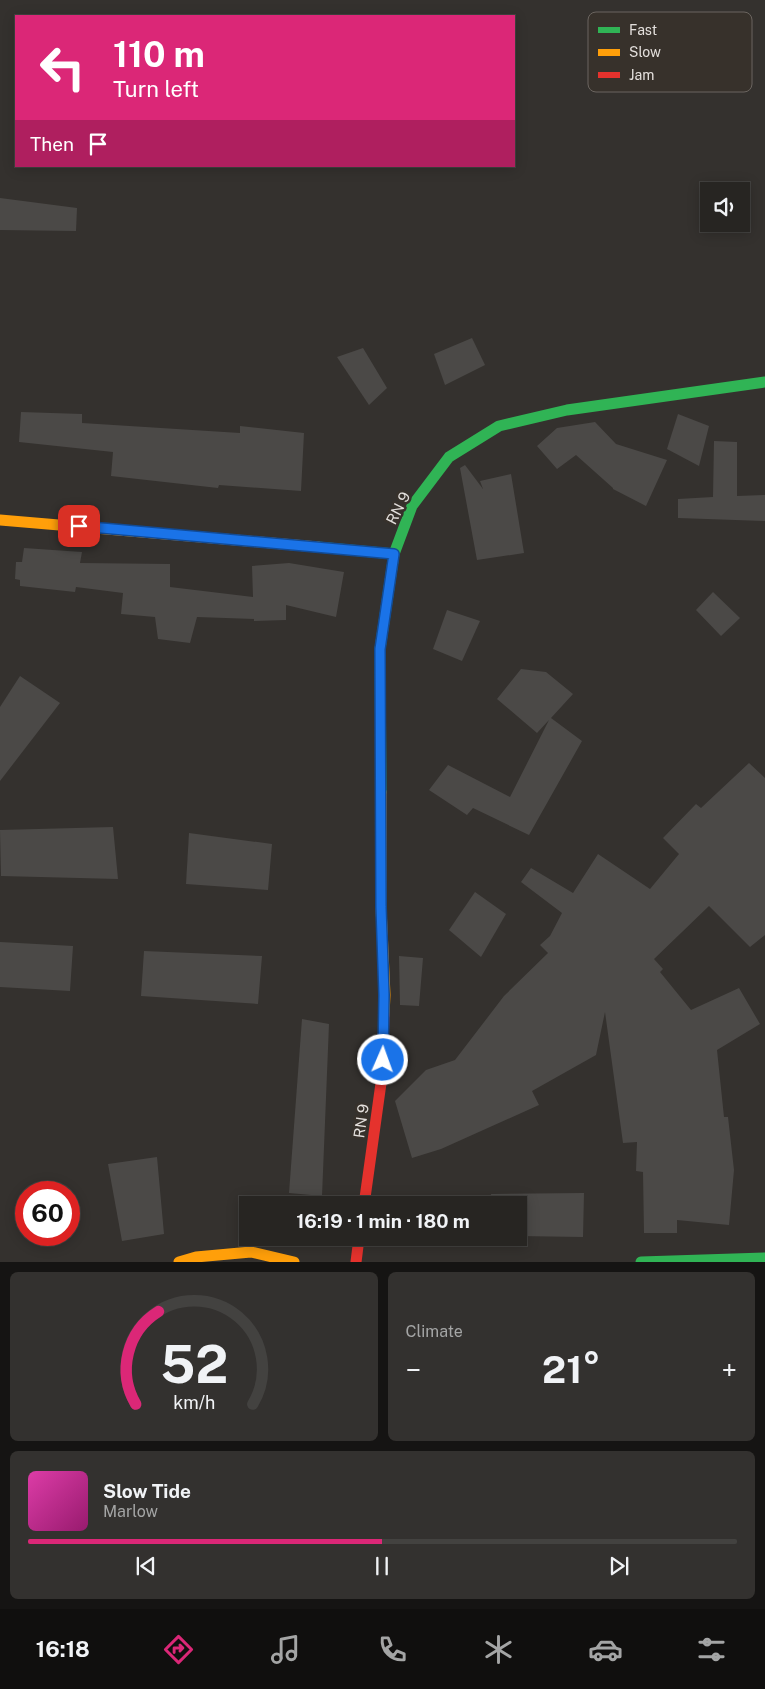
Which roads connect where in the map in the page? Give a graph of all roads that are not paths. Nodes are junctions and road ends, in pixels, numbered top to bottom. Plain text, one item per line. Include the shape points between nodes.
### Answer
1 (765, 382) edge
2 (0, 520) edge
3 (394, 554) junction
4 (365, 1196) edge
5 (358, 1246) edge
6 (765, 1258) edge
7 (179, 1262) edge
8 (294, 1262) edge
9 (356, 1262) edge
10 (641, 1262) edge

1 - 3 main road, RN 9 / RN 9 via 567,410 499,426 450,457 412,506
2 - 3 main road
3 - 4 main road, RN 9 / RN 9 via 380,649 382,1076
5 - 9 main road
6 - 10 main road
7 - 8 main road via 196,1257 251,1252

